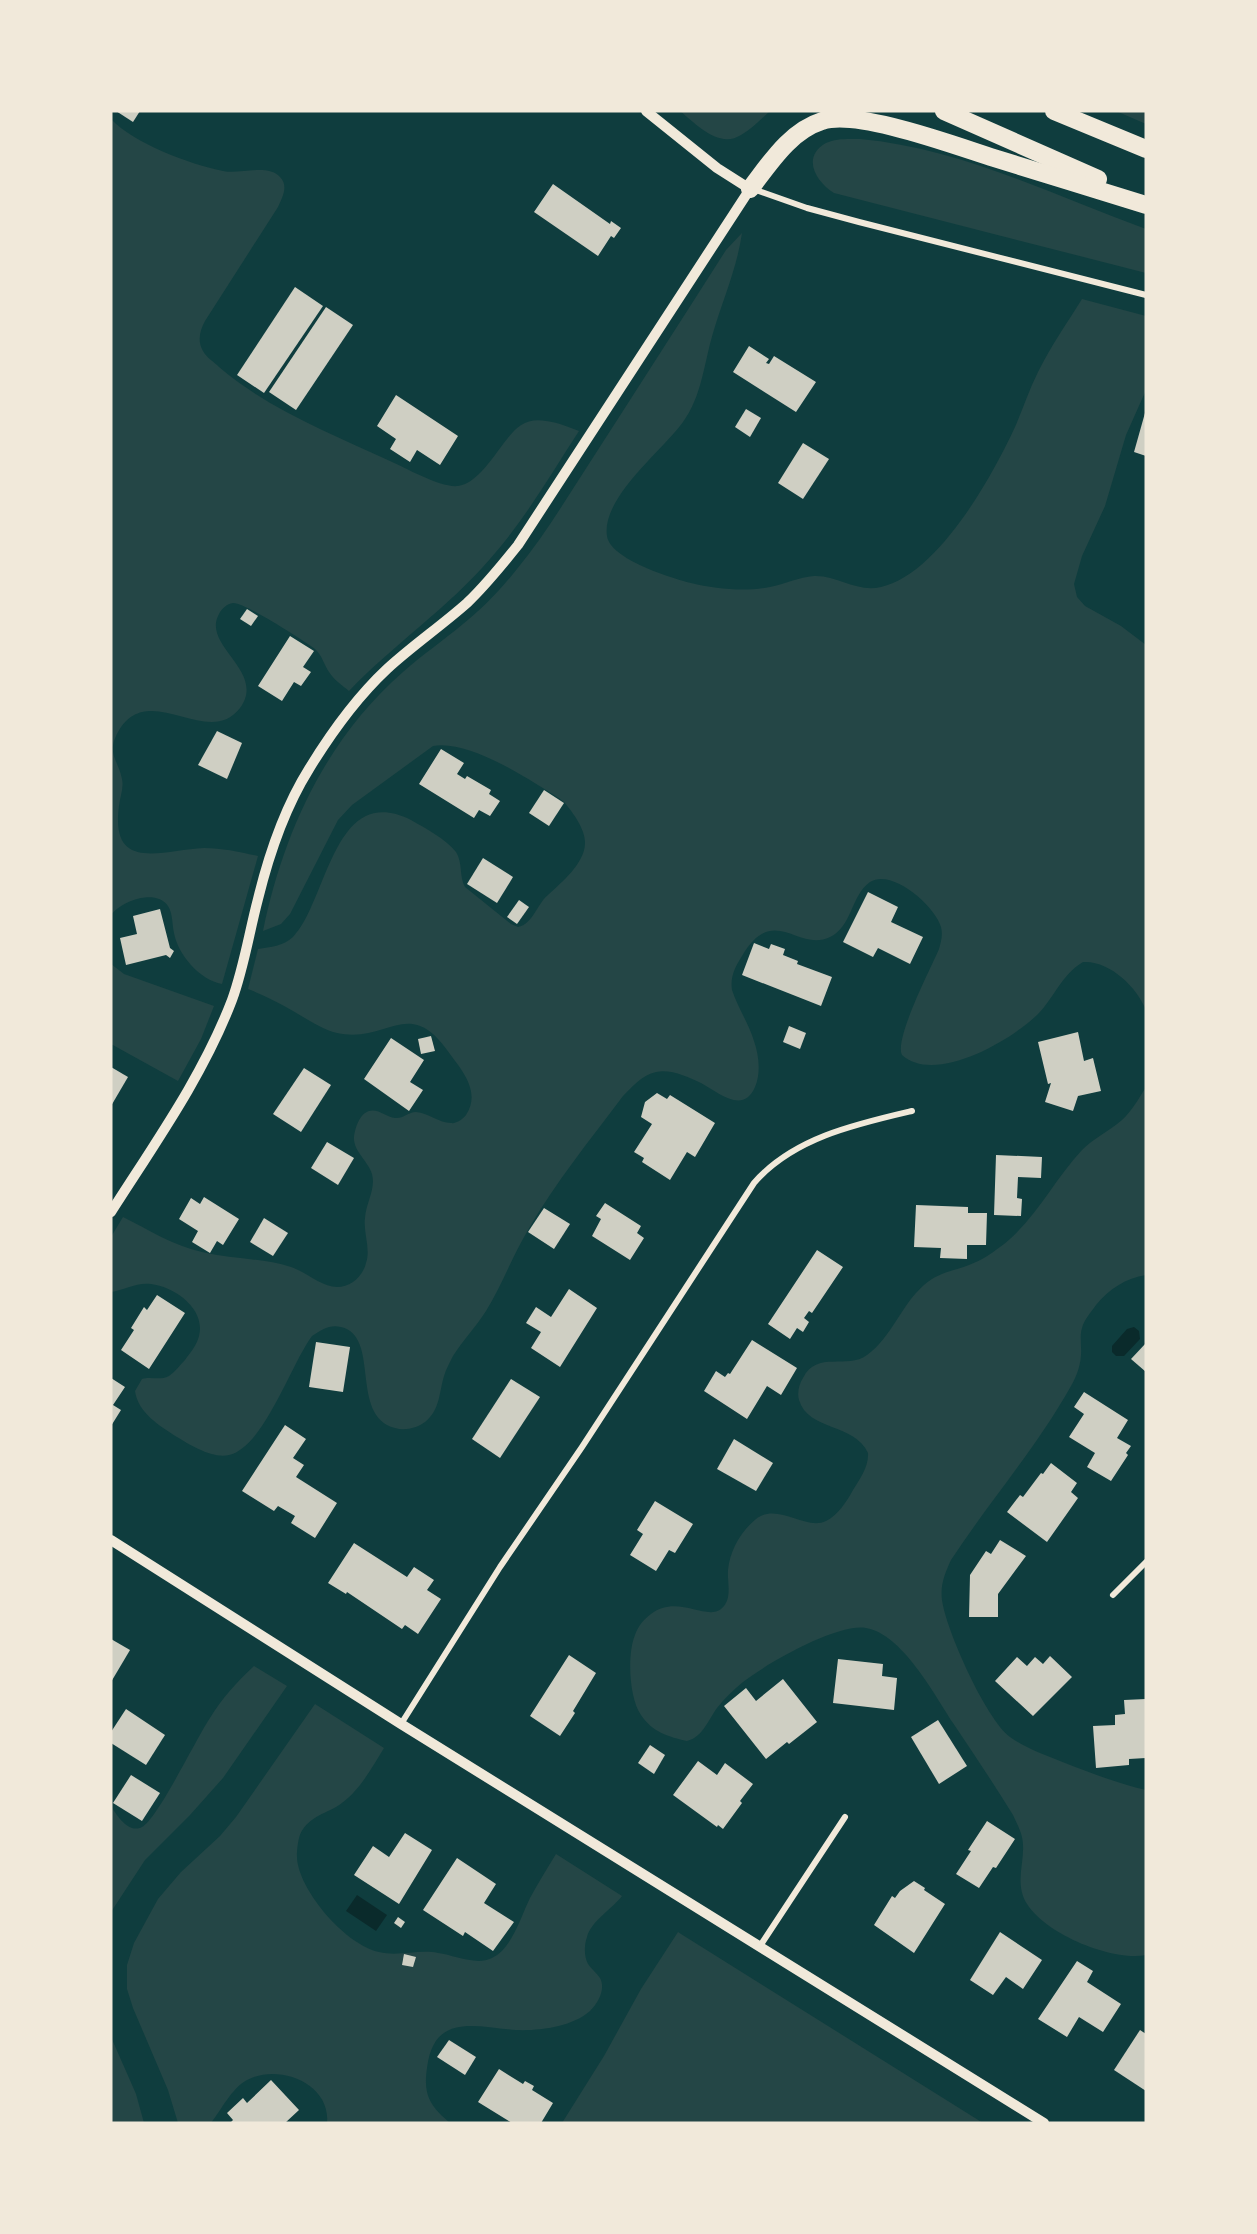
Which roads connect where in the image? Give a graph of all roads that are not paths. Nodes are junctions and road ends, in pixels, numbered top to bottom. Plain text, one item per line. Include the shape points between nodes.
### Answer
1 (646, 111) edge
2 (944, 111) edge
3 (1054, 111) edge
4 (1146, 149) edge
5 (750, 189) junction
6 (1146, 198) edge
7 (1146, 205) edge
8 (1146, 295) edge
9 (912, 1111) dead end
10 (111, 1212) edge
11 (111, 1540) edge
12 (1146, 1562) edge
13 (1113, 1595) dead end
14 (400, 1724) junction
15 (844, 1817) dead end
16 (760, 1946) junction
17 (1044, 2123) edge

1 - 5 street
2 - 6 highway
3 - 4 highway
5 - 7 highway via 800,132 825,120 840,118 918,135
5 - 8 street via 859,222
5 - 10 street via 518,545 476,594 367,690 343,717 308,770 275,840 237,981 213,1046
9 - 14 street via 812,1141 753,1183
11 - 14 street
12 - 13 street
14 - 16 street
15 - 16 street
16 - 17 street

